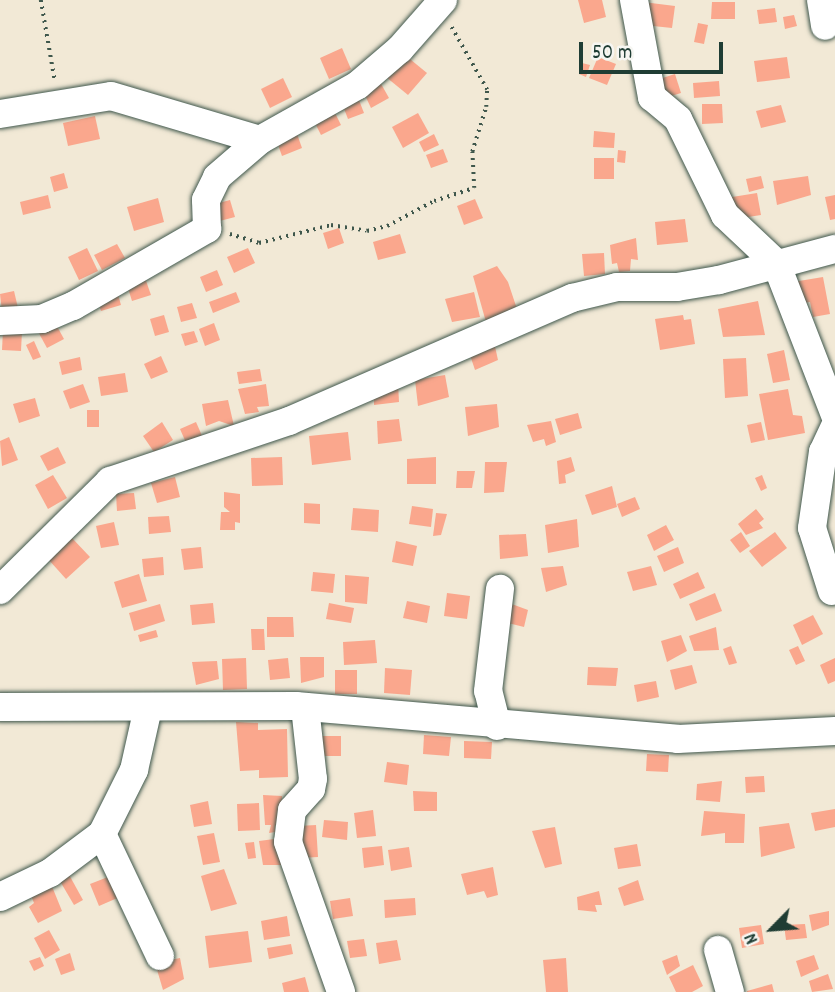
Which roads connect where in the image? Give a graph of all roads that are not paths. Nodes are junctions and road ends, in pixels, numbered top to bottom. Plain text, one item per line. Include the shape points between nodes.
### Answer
1 (634, 0) edge
2 (441, 3) edge
3 (0, 114) edge
4 (260, 140) junction
5 (835, 249) edge
6 (776, 263) junction
7 (0, 321) edge
8 (835, 415) edge
9 (835, 426) edge
10 (500, 589) dead end
11 (0, 590) edge
12 (832, 591) dead end
13 (0, 707) edge
14 (305, 707) junction
15 (148, 708) junction
16 (497, 726) junction
17 (835, 731) edge
18 (102, 834) junction
19 (0, 897) edge
20 (718, 950) dead end
21 (160, 956) dead end
22 (341, 992) edge
23 (730, 992) edge

1 - 6 street via 652,97 677,119 731,224
2 - 4 street via 400,49 358,85
3 - 4 street via 111,96
4 - 7 street via 211,186 206,200 207,229 73,306 42,319
5 - 6 street
6 - 8 street
6 - 11 street via 677,287 617,287 572,298 289,421 110,481
9 - 12 street via 823,452 812,528
10 - 16 street via 488,691
13 - 15 street
14 - 15 street
14 - 16 street
14 - 22 street via 313,779 311,789 292,810 288,842
15 - 18 street via 134,770
16 - 17 street via 678,738
18 - 19 street via 50,873
18 - 21 street
20 - 23 street

